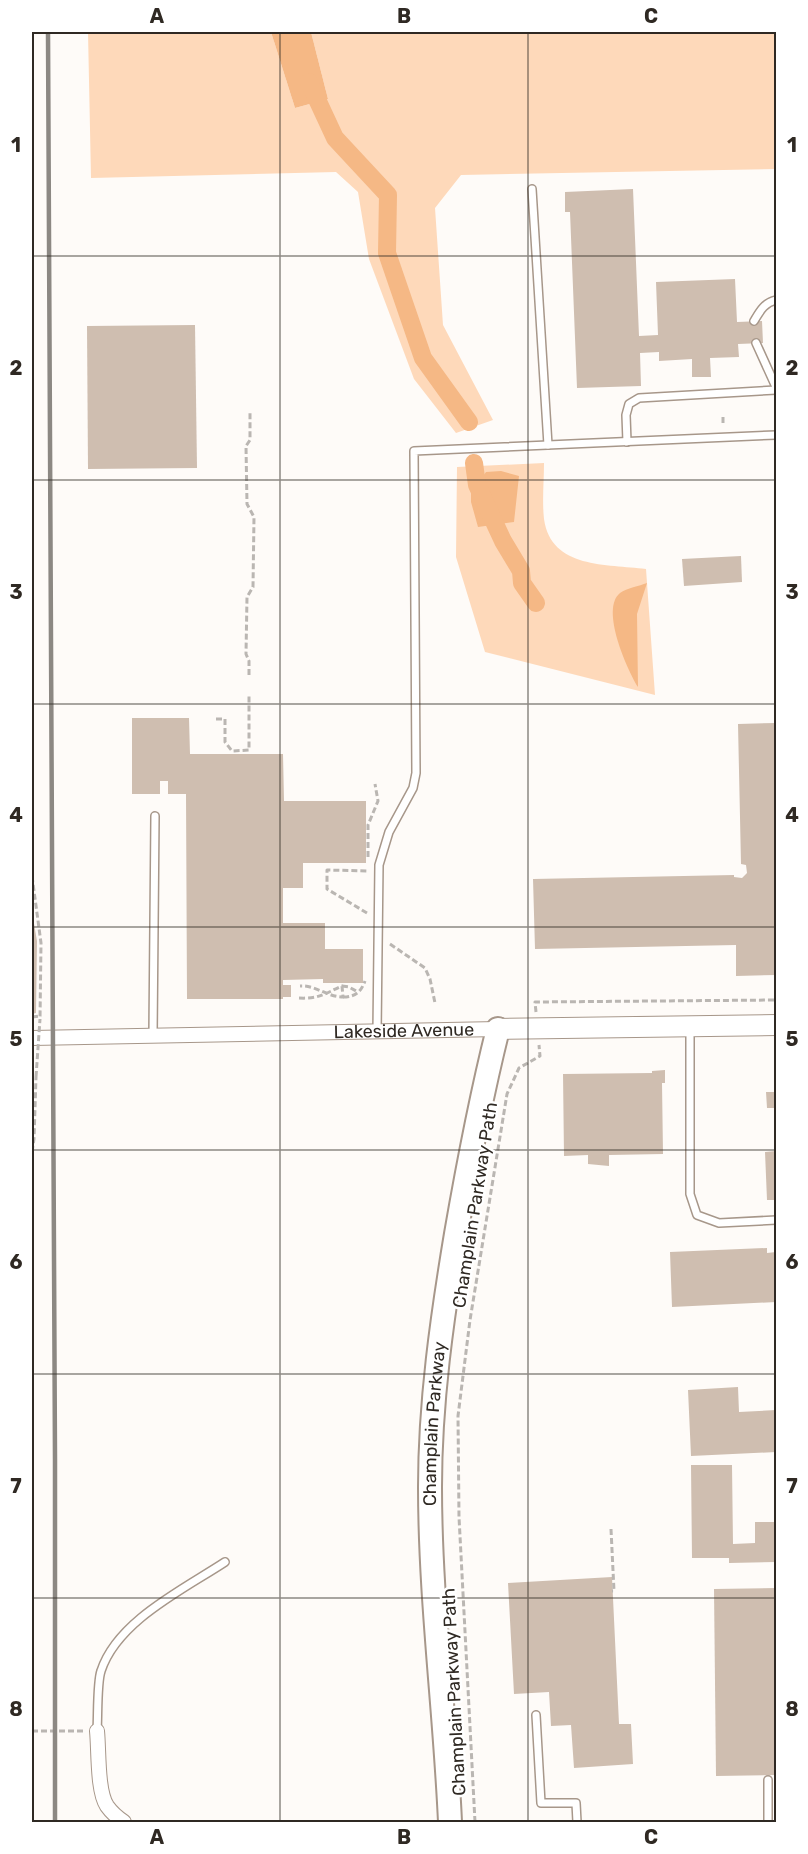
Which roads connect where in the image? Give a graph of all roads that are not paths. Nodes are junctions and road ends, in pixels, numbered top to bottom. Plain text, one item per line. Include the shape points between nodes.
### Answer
1 (532, 189) dead end
2 (777, 300) edge
3 (754, 321) dead end
4 (756, 343) dead end
5 (777, 388) edge
6 (777, 435) edge
7 (627, 442) junction
8 (548, 445) junction
9 (155, 816) dead end
10 (777, 1025) edge
11 (690, 1027) junction
12 (498, 1029) junction
13 (377, 1032) junction
14 (153, 1035) junction
15 (32, 1038) edge
16 (777, 1220) edge
17 (225, 1562) dead end
18 (536, 1715) dead end
19 (97, 1731) joint
20 (768, 1780) dead end
21 (124, 1822) edge
22 (450, 1822) edge
23 (577, 1822) edge
24 (768, 1822) edge

1 - 8 lane
2 - 3 lane via 762,308
4 - 5 lane
5 - 7 lane via 639,398 629,404
6 - 7 lane
7 - 8 lane
8 - 13 lane via 414,451 416,773 413,788 381,855
9 - 14 lane
10 - 11 main road, Lakeside Avenue
11 - 12 main road, Lakeside Avenue
11 - 16 lane via 690,1194 697,1215 718,1223
12 - 13 street, Lakeside Avenue
12 - 22 main road, Champlain Parkway via 471,1144 432,1409 432,1558
13 - 14 street, Lakeside Avenue
14 - 15 street, Lakeside Avenue
17 - 19 lane via 138,1619 110,1651 100,1673
18 - 23 lane via 542,1803 576,1803
19 - 21 street via 105,1804
20 - 24 lane

